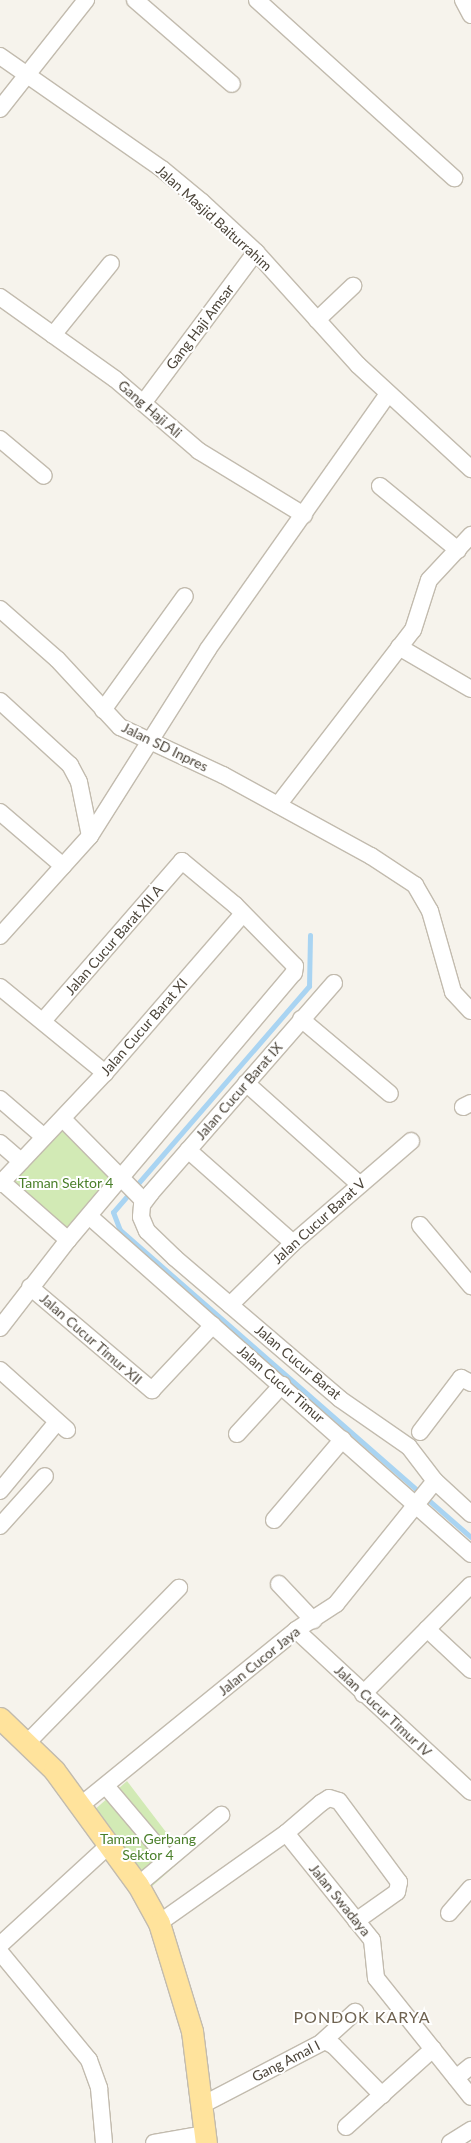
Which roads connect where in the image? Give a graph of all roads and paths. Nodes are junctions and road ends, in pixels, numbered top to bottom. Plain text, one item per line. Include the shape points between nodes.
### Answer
1 (86, 0) edge
2 (136, 0) edge
3 (257, 0) edge
4 (463, 0) edge
5 (471, 15) edge
6 (0, 56) edge
7 (28, 72) junction
8 (232, 84) dead end
9 (0, 109) edge
10 (454, 178) dead end
11 (256, 252) junction
12 (111, 263) dead end
13 (353, 286) dead end
14 (0, 297) edge
15 (317, 320) junction
16 (53, 335) junction
17 (388, 394) junction
18 (144, 402) junction
19 (0, 439) edge
20 (471, 469) edge
21 (44, 476) dead end
22 (380, 486) dead end
23 (304, 516) junction
24 (471, 535) edge
25 (458, 550) junction
26 (185, 596) dead end
27 (0, 609) edge
28 (399, 647) junction
29 (471, 689) edge
30 (0, 701) edge
31 (103, 710) junction
32 (151, 741) junction
33 (278, 805) junction
34 (0, 812) edge
35 (90, 836) junction
36 (63, 866) junction
37 (242, 915) junction
38 (1, 934) edge
39 (334, 983) dead end
40 (0, 987) edge
41 (471, 1011) edge
42 (301, 1019) junction
43 (43, 1021) junction
44 (105, 1072) junction
45 (246, 1083) junction
46 (390, 1094) dead end
47 (0, 1099) edge
48 (63, 1119) junction
49 (44, 1137) junction
50 (411, 1141) dead end
51 (0, 1143) edge
52 (188, 1150) junction
53 (20, 1161) junction
54 (124, 1181) junction
55 (1, 1183) edge
56 (359, 1184) junction
57 (143, 1199) junction
58 (89, 1216) junction
59 (420, 1225) dead end
60 (68, 1240) junction
61 (293, 1242) junction
62 (30, 1286) junction
63 (471, 1286) edge
64 (230, 1305) junction
65 (213, 1325) junction
66 (0, 1328) edge
67 (0, 1370) edge
68 (471, 1383) edge
69 (282, 1386) junction
70 (420, 1432) dead end
71 (237, 1434) dead end
72 (343, 1440) junction
73 (45, 1476) dead end
74 (433, 1482) junction
75 (0, 1491) edge
76 (416, 1502) junction
77 (471, 1514) edge
78 (274, 1520) dead end
79 (0, 1526) edge
80 (471, 1554) edge
81 (279, 1584) dead end
82 (471, 1585) edge
83 (179, 1588) dead end
84 (312, 1620) junction
85 (427, 1629) junction
86 (296, 1630) junction
87 (471, 1670) edge
88 (363, 1694) junction
89 (0, 1718) edge
90 (28, 1742) junction
91 (106, 1786) junction
92 (471, 1792) edge
93 (81, 1805) junction
94 (221, 1815) dead end
95 (286, 1833) junction
96 (109, 1845) junction
97 (168, 1859) junction
98 (138, 1886) junction
99 (471, 1888) edge
100 (449, 1913) dead end
101 (356, 1921) junction
102 (159, 1923) junction
103 (0, 1945) edge
104 (0, 1952) edge
105 (355, 2012) dead end
106 (322, 2042) junction
107 (433, 2049) junction
108 (471, 2066) edge
109 (456, 2078) junction
110 (382, 2095) junction
111 (471, 2096) edge
112 (204, 2104) junction
113 (346, 2127) dead end
114 (471, 2130) edge
115 (206, 2138) edge
116 (104, 2143) edge
117 (154, 2143) edge
118 (450, 2143) edge

1 - 7 street
2 - 8 street
3 - 10 street
4 - 5 street
6 - 7 street, Jalan Masjid Baiturrahim
7 - 9 street
7 - 11 street, Jalan Masjid Baiturrahim via 162,169
11 - 15 street, Jalan Masjid Baiturrahim
11 - 18 street, Gang Haji Amsar
12 - 16 street
13 - 15 street
14 - 16 street, Gang Haji Ali
15 - 17 street, Jalan Masjid Baiturrahim via 361,362
16 - 18 street, Gang Haji Ali
17 - 20 street, Jalan Masjid Baiturrahim
17 - 23 street
18 - 23 street, Gang Haji Ali via 199,452
19 - 21 street
22 - 25 street
23 - 32 street via 208,649
24 - 25 street
25 - 28 street via 427,583 418,623
26 - 31 street
27 - 31 street, Jalan SD Inpres via 57,659
28 - 29 street
28 - 33 street
30 - 35 street via 70,765 79,782
31 - 32 street, Jalan SD Inpres via 128,732
32 - 33 street, Jalan SD Inpres
32 - 35 street
33 - 41 street, Jalan SD Inpres via 371,856 415,886 430,911 453,992
34 - 36 street
35 - 36 street
36 - 38 street
37 - 43 street, Jalan Cucur Barat XII A via 185,862 179,864
37 - 44 street, Jalan Cucur Barat XI
37 - 54 street via 293,961 294,973
39 - 42 street, Jalan Cucur Barat IX
40 - 43 street
42 - 45 street, Jalan Cucur Barat IX
42 - 46 street
43 - 44 street
44 - 48 street, Jalan Cucur Barat XI
45 - 52 street, Jalan Cucur Barat IX
45 - 56 street
47 - 49 street
48 - 49 street, Jalan Cucur Barat XI
48 - 54 street
49 - 53 street, Jalan Cucur Barat XI
50 - 56 street, Jalan Cucur Barat V
51 - 53 street
52 - 57 street, Jalan Cucur Barat IX
52 - 61 street
53 - 55 street, Jalan Cucur Barat XI
54 - 57 street
54 - 58 street
55 - 60 street
56 - 61 street, Jalan Cucur Barat V
57 - 64 street, Jalan Cucur Barat via 141,1213 147,1231
58 - 60 street
58 - 65 street, Jalan Cucur Timur
59 - 63 street
60 - 62 street
61 - 64 street, Jalan Cucur Barat V
62 - 65 street, Jalan Cucur Timur XII via 152,1390
62 - 66 street
64 - 74 street, Jalan Cucur Barat via 340,1399 409,1446
65 - 69 street, Jalan Cucur Timur
67 - 75 street via 62,1426
68 - 70 street via 461,1378
69 - 71 street
69 - 72 street, Jalan Cucur Timur
72 - 76 street, Jalan Cucur Timur
72 - 78 street
73 - 79 street
74 - 76 street, Jalan Cucor Jaya
74 - 77 street, Jalan Cucur Barat
76 - 80 street, Jalan Cucur Timur
76 - 84 street, Jalan Cucor Jaya via 336,1604
81 - 84 street
82 - 85 street
83 - 90 street
84 - 86 street, Jalan Cucor Jaya
85 - 87 street
85 - 88 street
86 - 88 street, Jalan Cucur Timur IV
86 - 91 street, Jalan Cucor Jaya
88 - 92 street, Jalan Cucur Timur IV
89 - 90 main road
90 - 93 main road
91 - 93 street, Jalan Cucor Jaya
91 - 97 street
93 - 96 main road
94 - 97 street
95 - 101 street, Jalan Swadaya
95 - 101 street via 320,1803 330,1798 339,1801 399,1882 397,1892
95 - 102 street
96 - 98 main road
96 - 103 street
97 - 98 street
98 - 102 main road
99 - 100 street
101 - 107 street, Jalan Swadaya via 374,1943 372,1968 376,1978
102 - 112 main road via 186,2007
104 - 116 street via 89,2060 100,2088
105 - 106 street
106 - 110 street, Gang Amal I via 334,2046
106 - 112 street, Gang Amal I
107 - 109 street, Jalan Swadaya
107 - 110 street
108 - 109 street
109 - 111 street, Jalan Swadaya
110 - 113 street
112 - 115 main road
114 - 118 street
115 - 117 street

